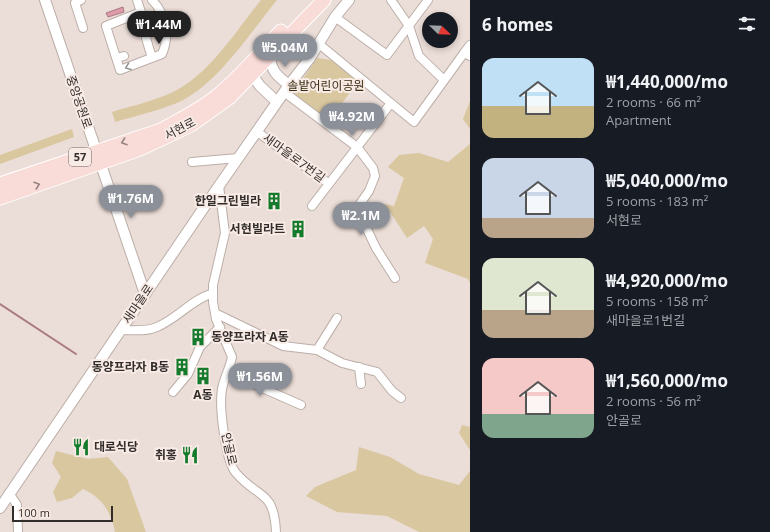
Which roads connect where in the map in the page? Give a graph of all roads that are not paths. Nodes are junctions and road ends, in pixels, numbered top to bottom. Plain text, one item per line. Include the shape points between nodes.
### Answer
1 (45, 0) edge
2 (81, 0) edge
3 (137, 0) edge
4 (152, 0) edge
5 (311, 0) edge
6 (324, 0) edge
7 (349, 0) edge
8 (391, 0) edge
9 (428, 0) edge
10 (335, 17) junction
11 (408, 26) junction
12 (83, 28) dead end
13 (146, 38) dead end
14 (319, 44) junction
15 (470, 45) edge
16 (467, 55) edge
17 (270, 56) junction
18 (152, 58) junction
19 (249, 71) junction
20 (444, 80) junction
21 (287, 88) junction
22 (277, 102) junction
23 (391, 103) junction
24 (256, 131) junction
25 (357, 147) junction
26 (98, 157) junction
27 (238, 158) junction
28 (192, 162) dead end
29 (0, 184) edge
30 (328, 184) junction
31 (219, 186) junction
32 (0, 198) edge
33 (312, 206) dead end
34 (395, 278) dead end
35 (213, 293) junction
36 (145, 294) junction
37 (215, 313) junction
38 (337, 318) dead end
39 (220, 327) junction
40 (120, 330) junction
41 (317, 350) junction
42 (359, 367) junction
43 (228, 373) junction
44 (360, 384) dead end
45 (173, 392) dead end
46 (401, 398) dead end
47 (301, 405) dead end
48 (9, 493) junction
49 (0, 508) edge
50 (18, 532) edge
51 (276, 532) edge

1 - 26 street, 중앙공원로
2 - 12 street via 75,3
18 -> 3 street via 120,70 120,57 106,26 141,12
4 - 18 street via 164,19 167,38 162,54
5 - 19 main road, 서현로 / 57
6 - 17 main road, 서현로 / 57 via 292,30
7 - 10 street, 새마을로
8 - 11 street
9 - 11 street
10 - 11 street via 387,55
10 - 14 street, 새마을로
11 - 20 street via 419,56
13 - 18 street
14 - 21 street, 새마을로
14 - 23 street
15 - 16 street
16 - 20 street
17 - 19 main road, 서현로 / 57
17 - 21 street via 271,67
19 - 22 street
19 - 26 main road, 서현로 / 57 via 185,118
20 - 23 street via 414,122
21 - 22 street, 새마을로
21 - 25 street
22 - 24 street, 새마을로
23 - 25 street
24 - 27 street, 새마을로
24 - 30 street, 새마을로7번길
25 - 30 street
25 - 34 street via 373,168 375,176 366,198 357,208 376,248
26 - 29 main road, 서현로 / 57
32 -> 26 main road, 서현로 / 57
26 - 36 street, 중앙공원로
27 - 28 street
27 - 31 street, 새마을로
30 - 33 street, 새마을로7번길
31 - 35 street, 안골로 via 224,232
31 - 36 street, 새마을로
35 - 37 street, 안골로
35 - 40 street via 200,298 156,328
36 - 40 street, 새마을로
37 - 39 street, 안골로
37 - 41 street via 283,346
38 - 41 street
39 - 43 street, 안골로 via 232,357
39 - 45 street via 200,347 188,374
40 - 48 street, 새마을로
41 - 42 street via 342,363
42 - 44 street
42 - 46 street via 377,372
43 - 47 street
43 - 51 street, 안골로 via 222,389 221,410 230,462 238,475 267,498 272,507
48 - 49 street, 새마을로
48 - 50 street via 17,505

